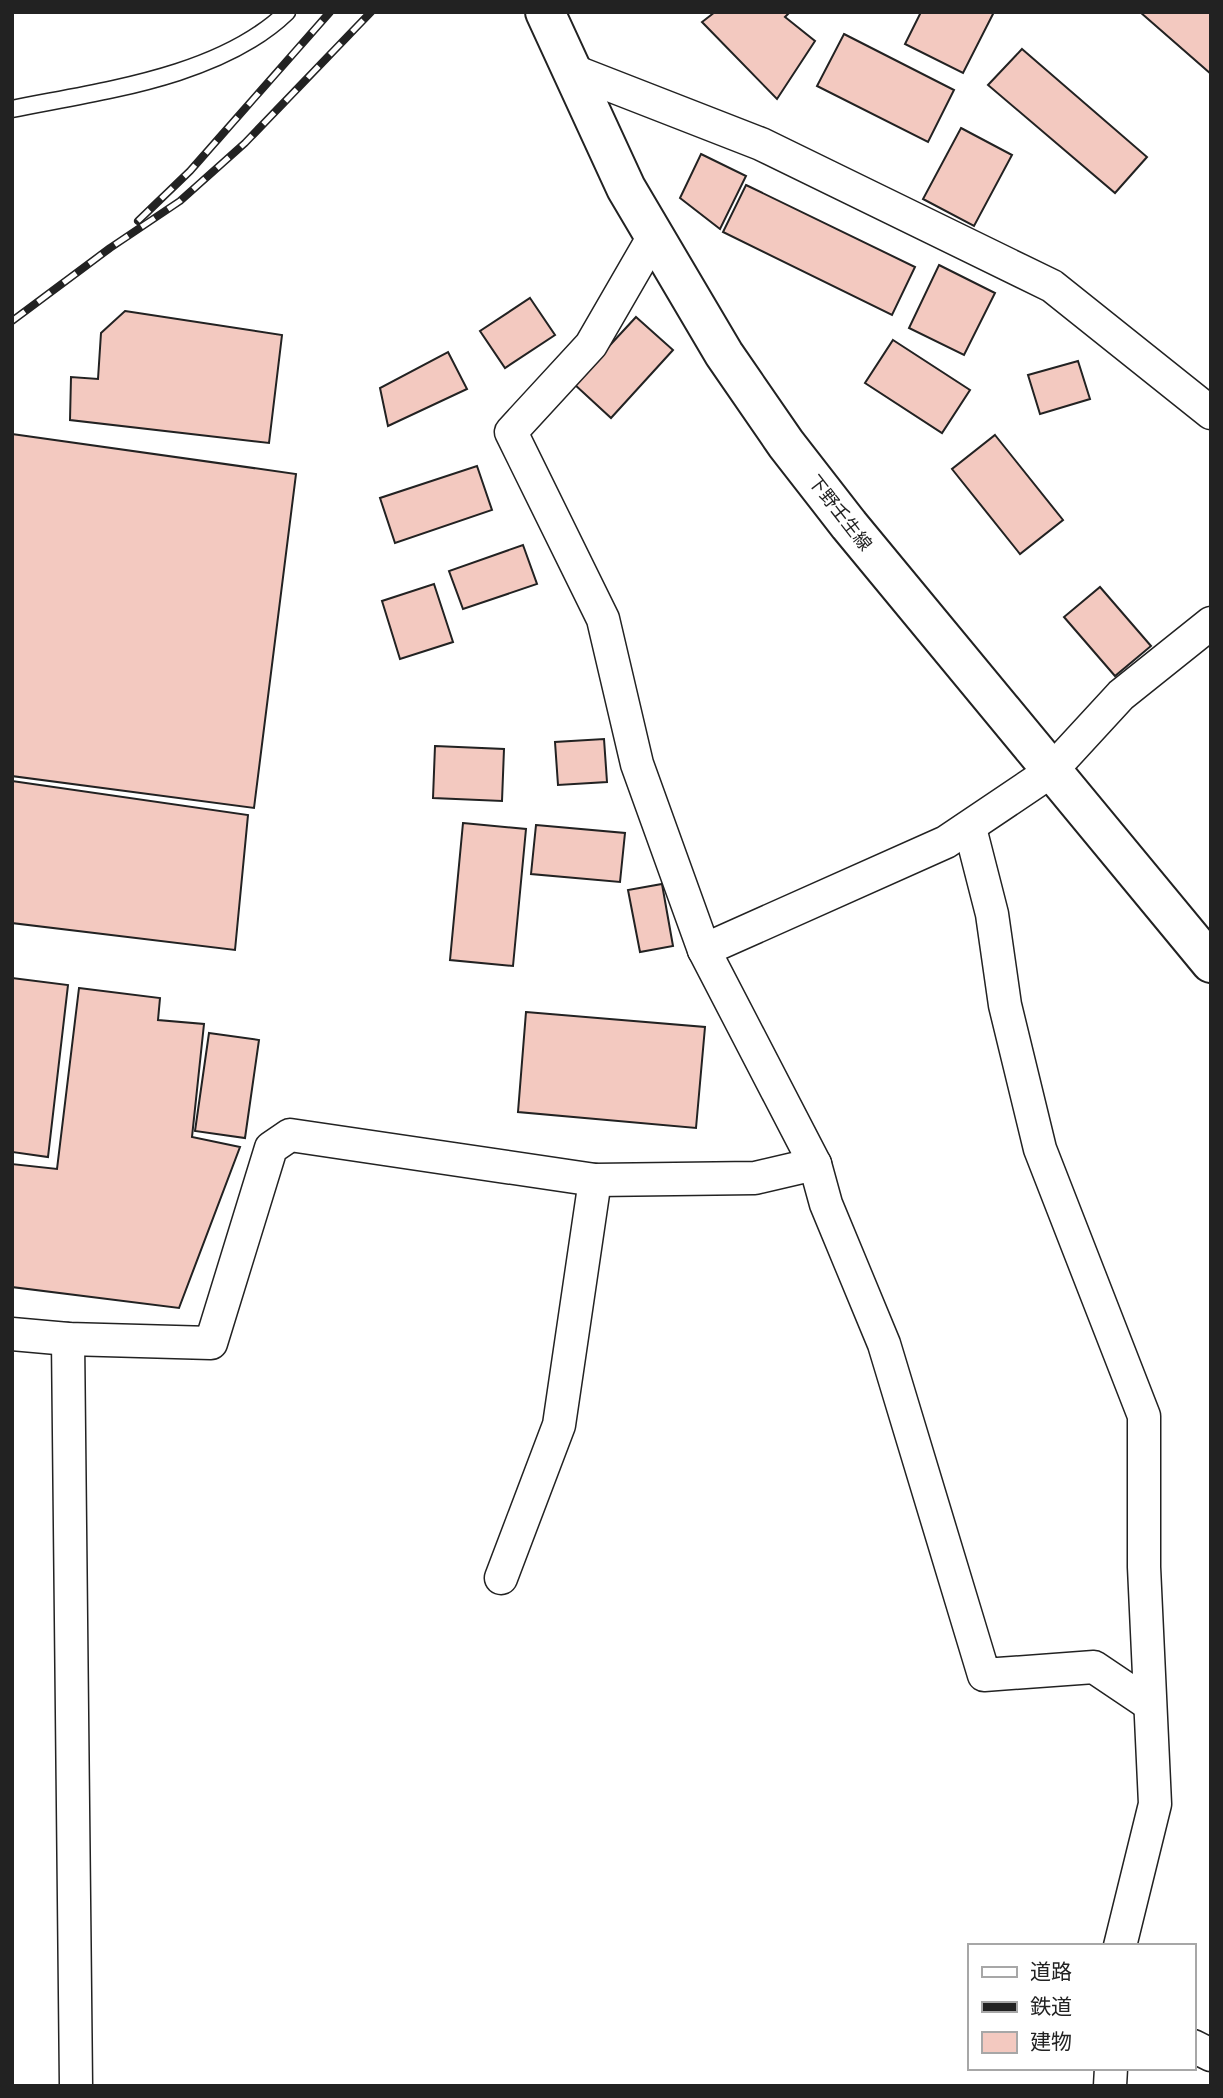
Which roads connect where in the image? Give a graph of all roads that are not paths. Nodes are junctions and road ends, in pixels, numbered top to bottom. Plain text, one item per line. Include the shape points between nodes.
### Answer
1 (287, 12) edge
2 (545, 12) edge
3 (571, 70) junction
4 (12, 109) edge
5 (654, 236) junction
6 (1211, 412) edge
7 (1211, 623) edge
8 (1050, 772) junction
9 (970, 828) junction
10 (704, 950) junction
11 (1211, 963) edge
12 (815, 1164) junction
13 (595, 1180) junction
14 (12, 1334) edge
15 (68, 1339) junction
16 (501, 1578) dead end
17 (1149, 1704) junction
18 (1120, 1944) edge
19 (1195, 2047) edge
20 (1211, 2055) edge
21 (76, 2086) edge

1 - 4 lane via 273,26 218,58 118,88
2 - 3 main road, 下野壬生線
3 - 5 main road, 下野壬生線 via 626,188
3 - 6 street via 761,144 1052,286
5 - 8 main road, 下野壬生線 via 724,354 786,444
5 - 10 street via 591,345 511,432 603,619 637,764
7 - 8 street via 1121,695
8 - 9 street
8 - 11 main road, 下野壬生線
9 - 10 street
9 - 17 street via 992,914 1004,1005 1040,1149 1144,1416
10 - 12 street
12 - 13 street via 755,1178
12 - 17 street via 826,1205 884,1344 984,1675 1094,1667
13 - 15 street via 290,1135 271,1149 211,1343
13 - 16 street via 559,1425
14 - 15 street
15 - 21 street
17 - 18 street via 1155,1804
19 - 20 street

